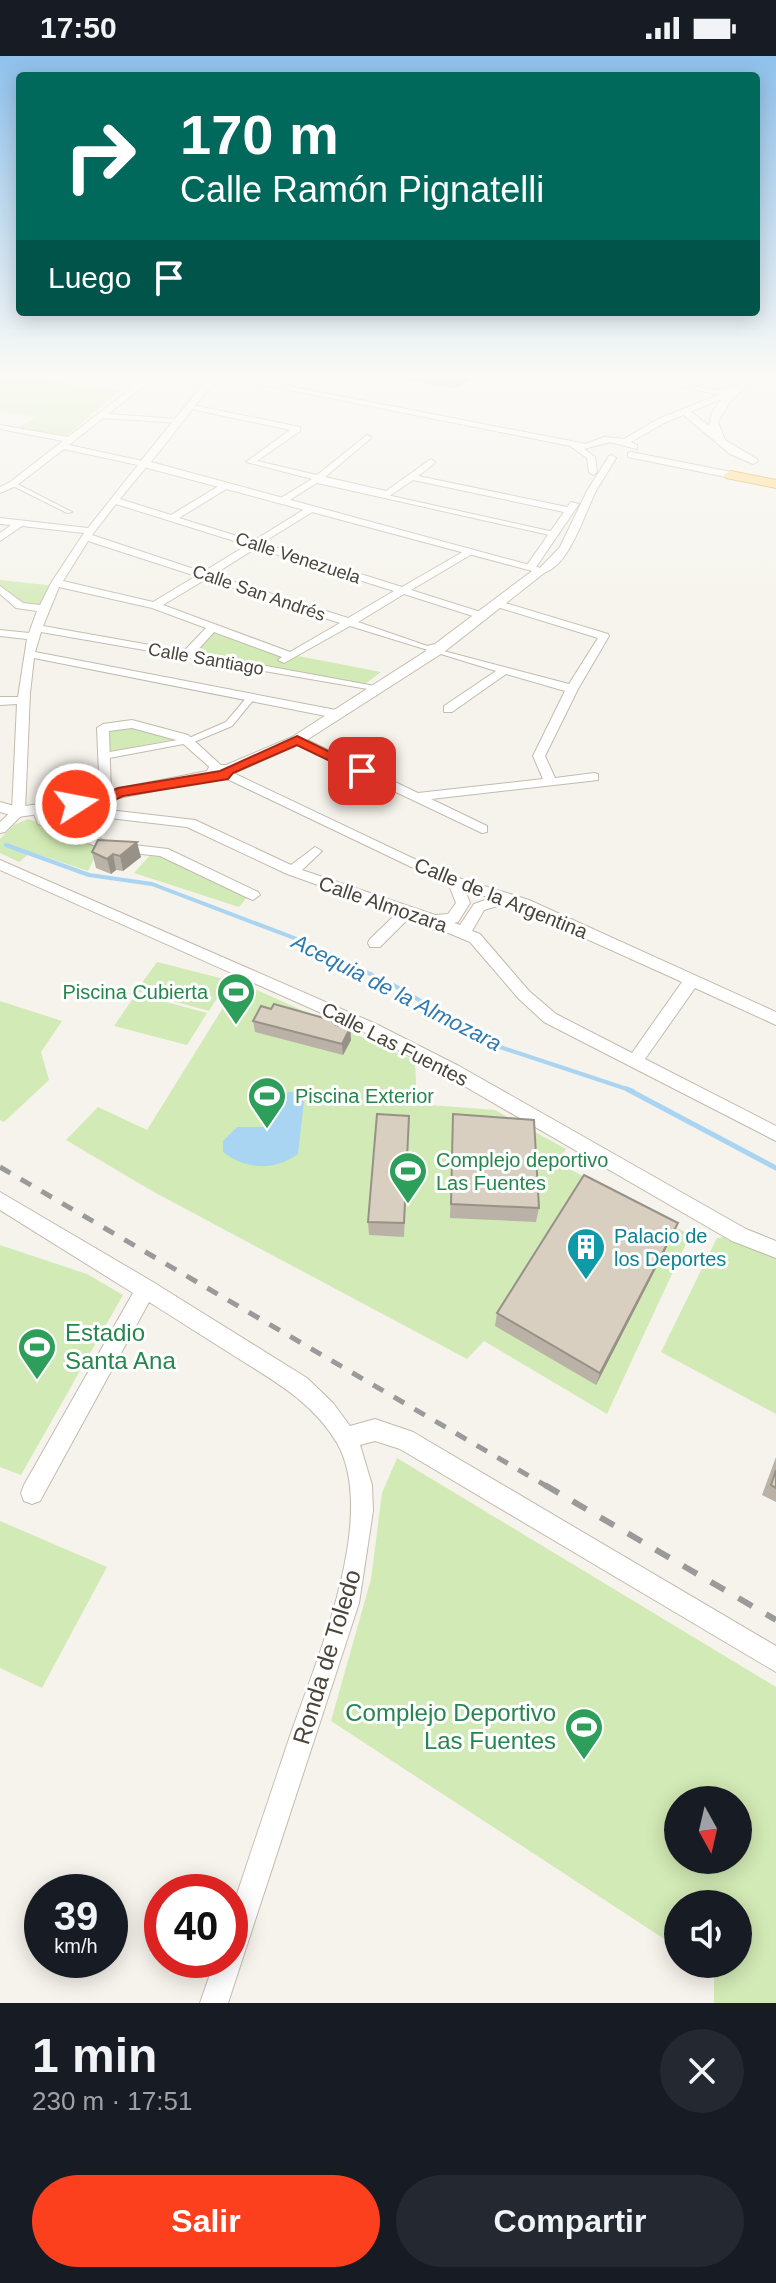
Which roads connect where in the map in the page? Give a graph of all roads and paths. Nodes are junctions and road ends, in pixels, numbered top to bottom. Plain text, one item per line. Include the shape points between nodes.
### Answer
1 (34, 468) edge
2 (141, 468) edge
3 (158, 468) edge
4 (271, 468) edge
5 (330, 468) edge
6 (424, 468) edge
7 (593, 468) edge
8 (597, 468) edge
9 (602, 468) edge
10 (614, 468) edge
11 (707, 468) edge
12 (710, 468) edge
13 (593, 472) junction
14 (732, 472) junction
15 (776, 476) edge
16 (0, 477) edge
17 (413, 477) junction
18 (315, 480) junction
19 (13, 484) junction
20 (776, 484) edge
21 (225, 486) junction
22 (0, 490) edge
23 (114, 500) junction
24 (282, 501) junction
25 (311, 509) junction
26 (586, 509) junction
27 (569, 510) junction
28 (69, 512) dead end
29 (172, 518) junction
30 (0, 521) edge
31 (20, 523) junction
32 (89, 534) junction
33 (554, 534) junction
34 (0, 538) edge
35 (255, 544) junction
36 (469, 552) junction
37 (527, 571) junction
38 (206, 575) junction
39 (56, 583) junction
40 (0, 589) edge
41 (402, 592) junction
42 (14, 603) junction
43 (498, 604) junction
44 (155, 606) junction
45 (0, 609) edge
46 (45, 609) junction
47 (483, 616) junction
48 (348, 624) junction
49 (212, 628) junction
50 (0, 633) edge
51 (37, 633) junction
52 (436, 650) junction
53 (29, 654) junction
54 (186, 656) junction
55 (290, 656) junction
56 (266, 670) junction
57 (504, 670) junction
58 (375, 689) junction
59 (572, 689) junction
60 (251, 698) junction
61 (25, 700) junction
62 (0, 701) edge
63 (448, 709) dead end
64 (336, 714) junction
65 (191, 740) junction
66 (297, 740) junction
67 (104, 756) junction
68 (374, 761) dead end
69 (222, 771) junction
70 (362, 771) junction
71 (594, 777) dead end
72 (550, 780) junction
73 (110, 795) junction
74 (415, 797) junction
75 (0, 807) edge
76 (79, 807) junction
77 (39, 809) junction
78 (18, 812) junction
79 (0, 829) edge
80 (482, 829) dead end
81 (315, 851) dead end
82 (0, 865) edge
83 (292, 871) junction
84 (456, 883) junction
85 (253, 895) dead end
86 (508, 898) junction
87 (407, 911) junction
88 (436, 921) junction
89 (463, 933) junction
90 (375, 943) dead end
91 (691, 982) junction
92 (776, 1019) edge
93 (634, 1062) junction
94 (776, 1134) edge
95 (0, 1200) edge
96 (776, 1250) edge
97 (146, 1288) junction
98 (348, 1437) junction
99 (32, 1493) dead end
100 (776, 1660) edge
101 (248, 1901) edge
102 (222, 1978) edge
103 (214, 2003) edge

1 - 19 street
2 - 23 street
3 - 21 street
4 - 18 street
5 - 18 street
6 - 17 street
7 - 13 street
8 - 13 street
9 - 26 street
10 - 26 street
11 - 14 street
12 - 14 street
13 - 27 street
14 - 15 highway
14 - 20 highway
16 - 19 street
17 - 18 street via 388,494
17 - 27 street
18 - 24 street
18 - 33 street
19 - 22 street
19 - 28 street
21 - 24 street
21 - 29 street
23 - 29 street, Calle Venezuela
23 - 32 street
24 - 25 street
25 - 35 street
25 - 36 street
26 - 37 street via 563,546
27 - 33 street
29 - 35 street, Calle Venezuela
30 - 31 street, Calle San Andrés
31 - 32 street, Calle San Andrés
31 - 34 street
32 - 38 street, Calle San Andrés
32 - 39 street
33 - 37 street
35 - 38 street
35 - 41 street, Calle Venezuela
36 - 37 street
36 - 41 street
37 - 43 street
38 - 44 street
38 - 48 street, Calle San Andrés
39 - 44 street
39 - 46 street
40 - 42 street
41 - 47 street, Calle Venezuela
41 - 48 street
42 - 45 street
42 - 46 street
43 - 47 street
43 - 59 street via 604,636
44 - 49 street
46 - 51 street
47 - 52 street
48 - 52 street, Calle San Andrés
48 - 55 street
49 - 54 street
49 - 55 street
50 - 51 street, Calle Santiago
51 - 53 street
51 - 54 street, Calle Santiago
52 - 57 street, Calle San Andrés
52 - 58 street
53 - 60 street
53 - 61 street
54 - 56 street, Calle Santiago
55 - 56 street
56 - 58 street, Calle Santiago
57 - 59 street, Calle San Andrés
57 - 63 street
58 - 64 street
59 - 72 street via 539,756
60 - 64 street
60 - 65 street via 229,724
61 - 62 street
61 - 78 street
64 - 66 street
65 - 67 street
65 - 67 street via 132,724 103,728
65 - 69 street
66 - 69 street
66 - 70 street
67 - 73 street
68 - 70 street
69 - 73 street
69 - 84 street, Calle de la Argentina
70 - 74 street
71 - 72 street
72 - 74 street
73 - 76 street
74 - 80 street
75 - 78 street
76 - 77 street
76 - 83 street, Calle Almozara via 190,823
77 - 78 street
77 - 85 street via 43,821 106,846 163,852
78 - 79 street
81 - 83 street
82 - 96 street, Calle Las Fuentes via 370,1028 723,1226
83 - 87 street, Calle Almozara
84 - 86 street, Calle de la Argentina
84 - 88 street via 463,903 453,918
86 - 89 street via 479,907
86 - 91 street, Calle de la Argentina
87 - 88 street, Calle Almozara
87 - 90 street
88 - 89 street, Calle Almozara
89 - 93 street, Calle Almozara via 475,938 550,1018
91 - 92 street, Calle de la Argentina
91 - 93 street
93 - 94 street, Calle Almozara
95 - 97 street, Ronda de Toledo
97 - 98 street, Ronda de Toledo via 300,1385
97 - 99 street
98 - 100 street via 375,1430 405,1440
98 - 101 street, Ronda de Toledo via 363,1497 360,1545 347,1603
102 - 103 street, Ronda de Toledo

